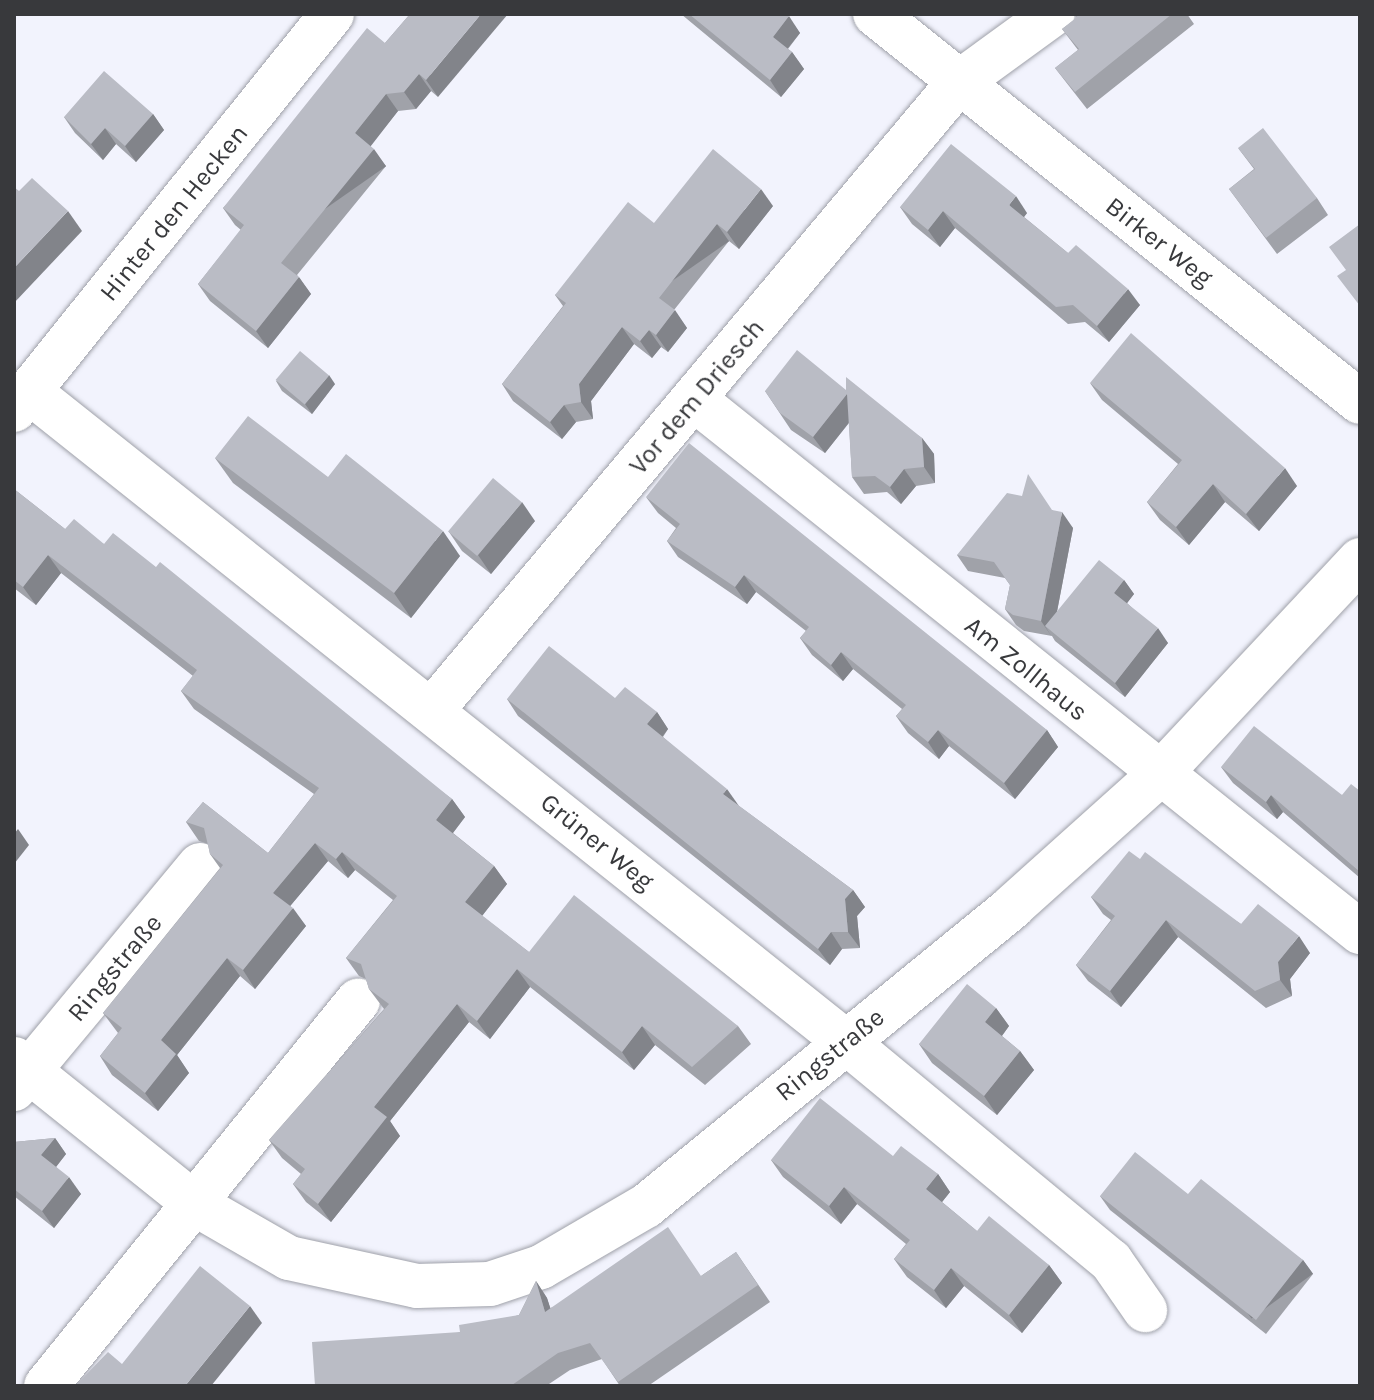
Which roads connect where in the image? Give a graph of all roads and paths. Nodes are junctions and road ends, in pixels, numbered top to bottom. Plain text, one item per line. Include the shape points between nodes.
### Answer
1 (332, 14) edge
2 (875, 14) edge
3 (1053, 14) edge
4 (958, 83) junction
5 (695, 400) junction
6 (22, 402) edge
7 (1360, 402) edge
8 (1360, 560) edge
9 (433, 709) junction
10 (1158, 776) junction
11 (200, 865) dead end
12 (1360, 932) edge
13 (358, 1001) dead end
14 (846, 1042) junction
15 (19, 1073) edge
16 (195, 1204) junction
17 (1145, 1310) dead end
18 (46, 1386) edge

1 - 6 street, Hinter den Hecken
2 - 4 street, Birker Weg
3 - 4 street
4 - 5 street, Vor dem Driesch
4 - 7 street, Birker Weg
5 - 9 street, Vor dem Driesch
5 - 10 street, Am Zollhaus
6 - 9 street, Grüner Weg
8 - 10 street, Ringstraße
9 - 14 street, Grüner Weg
10 - 12 street, Am Zollhaus
10 - 14 street, Ringstraße
11 - 15 street, Ringstraße
13 - 16 street
14 - 16 street, Ringstraße via 646,1206 565,1255 490,1284 417,1286 350,1277 289,1258
14 - 17 street, Grüner Weg via 1111,1261
15 - 16 street, Ringstraße
16 - 18 street

